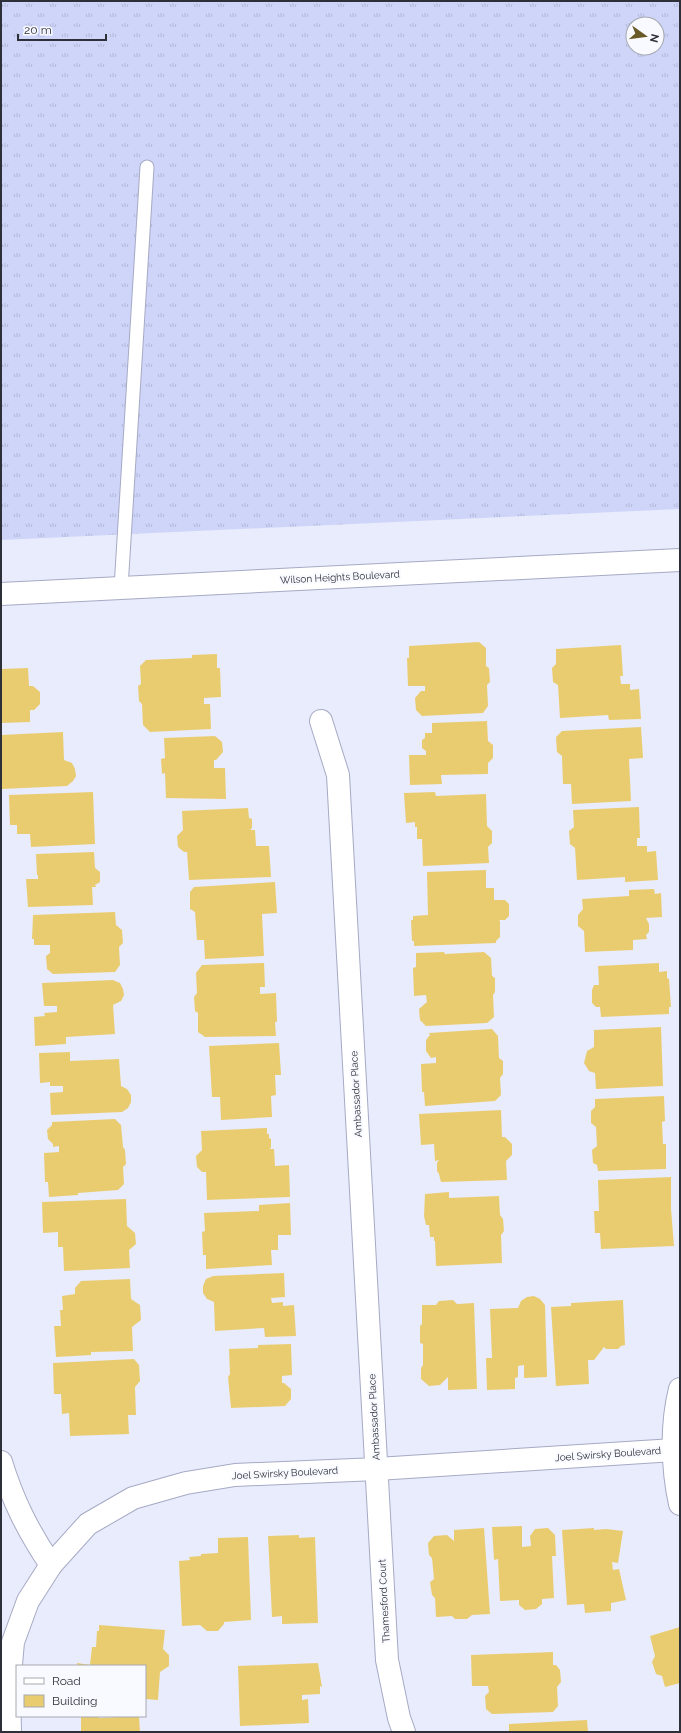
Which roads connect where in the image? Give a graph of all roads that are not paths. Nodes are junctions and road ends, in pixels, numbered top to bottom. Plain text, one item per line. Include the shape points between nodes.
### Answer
1 (147, 168) dead end
2 (680, 560) edge
3 (121, 588) junction
4 (1, 594) edge
5 (321, 721) dead end
6 (680, 1389) edge
7 (674, 1450) junction
8 (1, 1462) edge
9 (377, 1469) junction
10 (680, 1504) edge
11 (51, 1565) junction
12 (10, 1732) edge
13 (404, 1732) edge

1 - 3 lane
2 - 3 street, Wilson Heights Boulevard
3 - 4 street, Wilson Heights Boulevard
5 - 9 street, Ambassador Place via 338,775
6 - 7 street, Joel Swirsky Boulevard via 675,1416
7 - 9 street, Joel Swirsky Boulevard
7 - 10 street, Joel Swirsky Boulevard
8 - 11 street via 9,1488 27,1527
9 - 11 street, Joel Swirsky Boulevard via 235,1475 186,1483 133,1498 88,1524
9 - 13 street, Thamesford Court via 387,1660
11 - 12 street, Joel Swirsky Boulevard via 28,1601 13,1642

